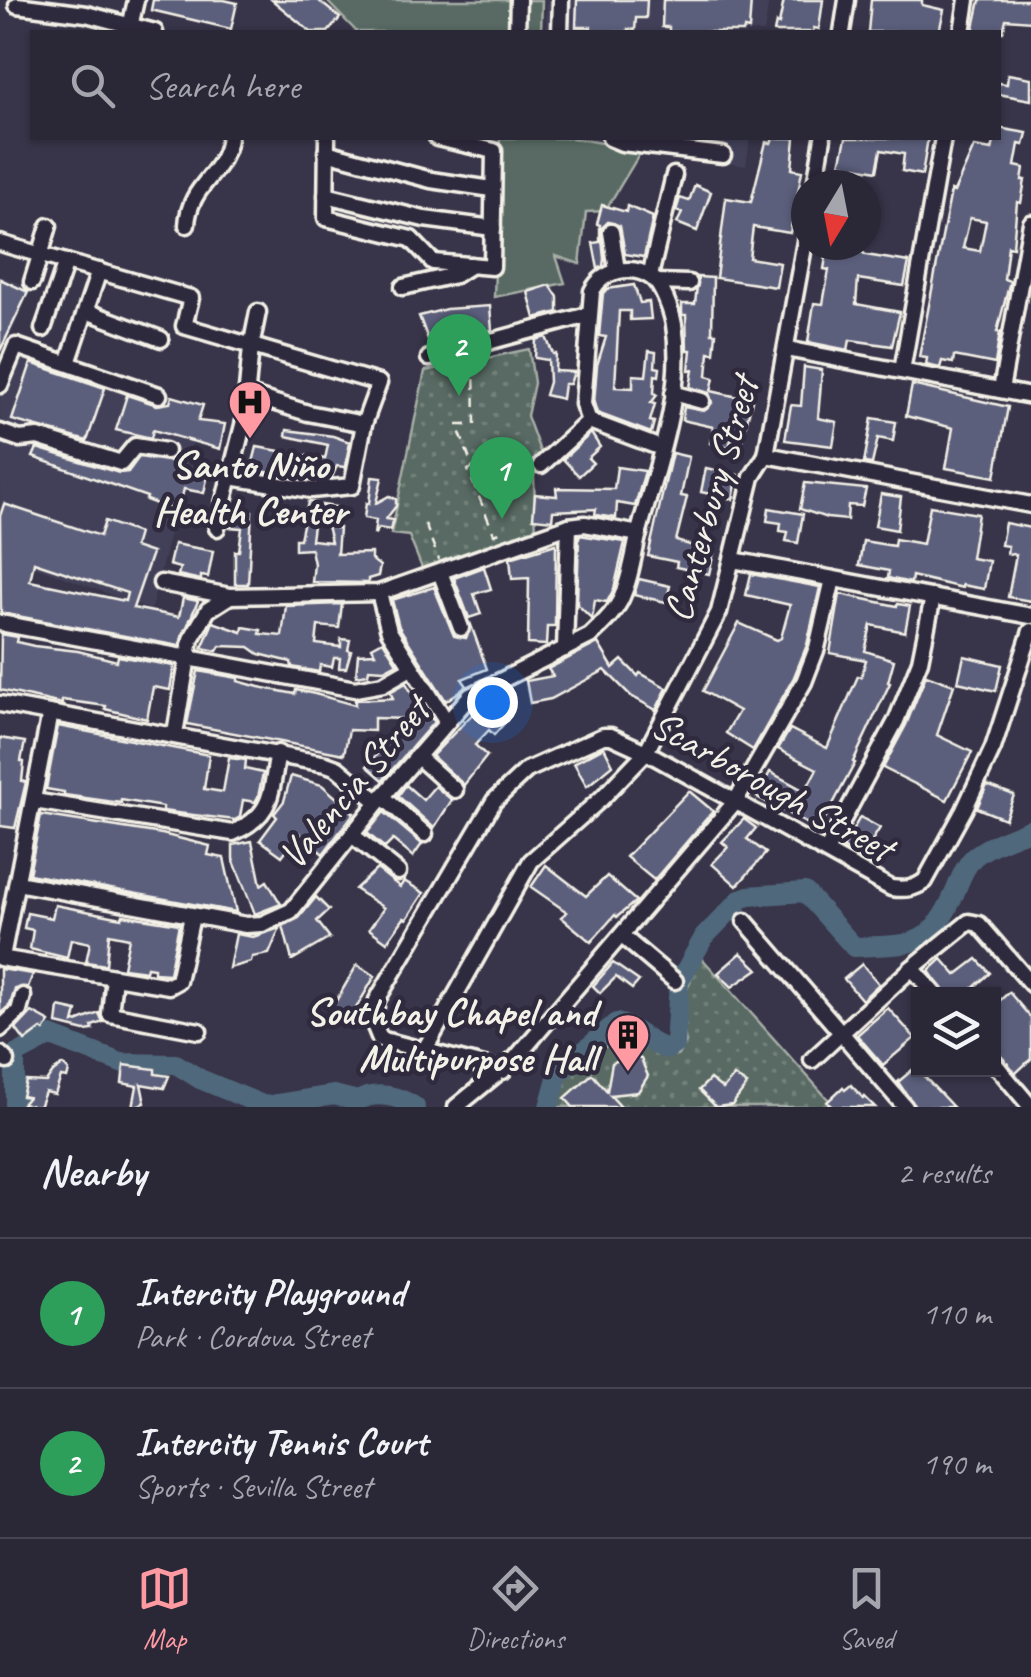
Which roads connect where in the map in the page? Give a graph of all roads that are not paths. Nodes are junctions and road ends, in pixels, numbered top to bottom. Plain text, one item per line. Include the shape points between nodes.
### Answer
1 (67, 0) edge
2 (136, 0) edge
3 (518, 0) edge
4 (561, 0) edge
5 (848, 0) edge
6 (967, 0) edge
7 (21, 3) edge
8 (0, 7) edge
9 (86, 14) junction
10 (130, 26) junction
11 (147, 30) edge
12 (517, 30) edge
13 (560, 30) edge
14 (842, 30) edge
15 (962, 30) edge
16 (229, 140) edge
17 (445, 140) edge
18 (615, 140) edge
19 (823, 140) edge
20 (943, 140) edge
21 (326, 145) edge
22 (723, 154) dead end
23 (818, 170) edge
24 (674, 175) dead end
25 (492, 189) junction
26 (326, 194) junction
27 (1031, 223) edge
28 (188, 225) dead end
29 (49, 226) dead end
30 (493, 228) junction
31 (611, 232) dead end
32 (0, 243) edge
33 (40, 255) junction
34 (802, 260) edge
35 (66, 262) junction
36 (433, 262) junction
37 (472, 265) junction
38 (617, 270) junction
39 (99, 272) junction
40 (653, 279) junction
41 (432, 280) junction
42 (32, 282) dead end
43 (689, 282) dead end
44 (404, 286) dead end
45 (86, 310) junction
46 (258, 312) dead end
47 (588, 315) junction
48 (43, 329) dead end
49 (161, 339) dead end
50 (251, 347) junction
51 (786, 348) junction
52 (433, 357) dead end
53 (68, 363) junction
54 (902, 371) junction
55 (0, 385) edge
56 (1002, 390) junction
57 (673, 393) junction
58 (246, 394) junction
59 (159, 395) dead end
60 (1031, 396) edge
61 (702, 401) dead end
62 (589, 421) junction
63 (364, 424) junction
64 (0, 432) edge
65 (661, 448) junction
66 (166, 451) dead end
67 (766, 454) junction
68 (542, 465) dead end
69 (230, 477) junction
70 (1031, 505) edge
71 (569, 526) junction
72 (217, 528) dead end
73 (639, 534) junction
74 (733, 560) junction
75 (442, 571) junction
76 (833, 578) junction
77 (161, 583) dead end
78 (379, 593) junction
79 (230, 596) junction
80 (934, 597) junction
81 (1031, 616) edge
82 (0, 623) edge
83 (460, 628) dead end
84 (1031, 631) edge
85 (565, 649) junction
86 (187, 656) junction
87 (411, 668) junction
88 (0, 704) edge
89 (50, 713) junction
90 (446, 720) junction
91 (175, 734) junction
92 (646, 752) junction
93 (278, 754) junction
94 (417, 756) junction
95 (455, 790) dead end
96 (380, 799) junction
97 (34, 801) junction
98 (735, 802) junction
99 (352, 834) junction
100 (425, 834) dead end
101 (826, 851) junction
102 (398, 872) dead end
103 (17, 882) junction
104 (192, 916) junction
105 (745, 922) dead end
106 (622, 936) junction
107 (1, 958) edge
108 (912, 968) junction
109 (114, 977) junction
110 (675, 981) dead end
111 (1031, 984) edge
112 (929, 987) edge
113 (24, 996) dead end
114 (0, 1029) edge
115 (199, 1031) dead end
116 (842, 1033) junction
117 (424, 1050) junction
118 (812, 1060) dead end
119 (504, 1071) junction
120 (1001, 1072) edge
121 (456, 1107) edge
122 (906, 1107) edge
123 (1031, 1107) edge

1 - 9 street
2 - 10 street
3 - 12 street
4 - 13 street
5 - 14 street
6 - 15 street
7 - 8 street
7 - 9 street
9 - 10 street
10 - 11 street
16 - 28 street via 218,171 190,202
17 - 25 street via 494,151
18 - 22 street
19 - 23 street
20 - 54 street
21 - 25 street via 431,180
21 - 26 street
24 - 40 street
25 - 30 street
26 - 30 street via 424,220
26 - 36 street via 326,218 411,239
27 - 56 street
29 - 33 street
30 - 37 street via 492,267
31 - 38 street
32 - 33 street
33 - 35 street
33 - 42 street
34 - 51 street, Canterbury Street
35 - 39 street
35 - 48 street
36 - 37 street
36 - 41 street
37 - 41 street
38 - 40 street
38 - 47 street via 596,283
39 - 45 street
39 - 50 street via 191,298 184,326
40 - 43 street
40 - 57 street, Valencia Street via 674,322
41 - 44 street
45 - 49 street
45 - 53 street
46 - 50 street
47 - 52 street
47 - 62 street via 583,404
50 - 58 street
50 - 63 street via 379,383
51 - 54 street
51 - 67 street, Canterbury Street
53 - 55 street via 16,346
53 - 59 street
54 - 56 street
56 - 60 street
57 - 61 street
57 - 65 street, Valencia Street
58 - 63 street
58 - 69 street
62 - 65 street
62 - 68 street
63 - 69 street via 352,486 311,490
64 - 66 street via 121,463 135,446
65 - 73 street, Valencia Street
67 - 70 street
67 - 74 street, Canterbury Street via 752,476
69 - 72 street
71 - 73 street
71 - 75 street
71 - 85 street
73 - 85 street, Valencia Street via 615,610 590,636
74 - 76 street
74 - 92 street, Canterbury Street via 702,648
75 - 78 street
75 - 83 street
76 - 80 street
76 - 98 street via 804,682
77 - 79 street
78 - 79 street
78 - 87 street via 389,631
79 - 86 street via 200,619
80 - 81 street
80 - 101 street via 920,660 896,721
82 - 86 street
84 - 101 street, Scarborough Street via 993,748 925,881 891,888
85 - 90 street, Valencia Street via 470,696
86 - 87 street via 355,688 383,684
86 - 91 street
87 - 90 street
88 - 89 street
89 - 91 street
89 - 97 street
90 - 94 street, Valencia Street
91 - 93 street
92 - 98 street, Scarborough Street
92 - 117 street, Canterbury Street via 532,861
92 - 117 street, Scarborough Street via 603,736 526,770 494,801 373,1014 380,1039
93 - 96 street via 337,768
93 - 97 street via 266,810 233,833
94 - 95 street
94 - 96 street, Valencia Street
96 - 99 street, Valencia Street
96 - 100 street
97 - 103 street
98 - 101 street, Scarborough Street
98 - 106 street
99 - 102 street
99 - 104 street, Valencia Street via 291,911 277,919 246,926
103 - 104 street, Valencia Street
103 - 107 street
104 - 109 street via 178,981 170,986
105 - 116 street
106 - 110 street
106 - 119 street
107 - 109 street
108 - 111 street via 969,922 979,924
108 - 112 street
108 - 116 street
109 - 115 street via 110,1014
113 - 114 street
116 - 118 street
116 - 122 street
117 - 119 street, Scarborough Street
119 - 121 street
120 - 123 street

